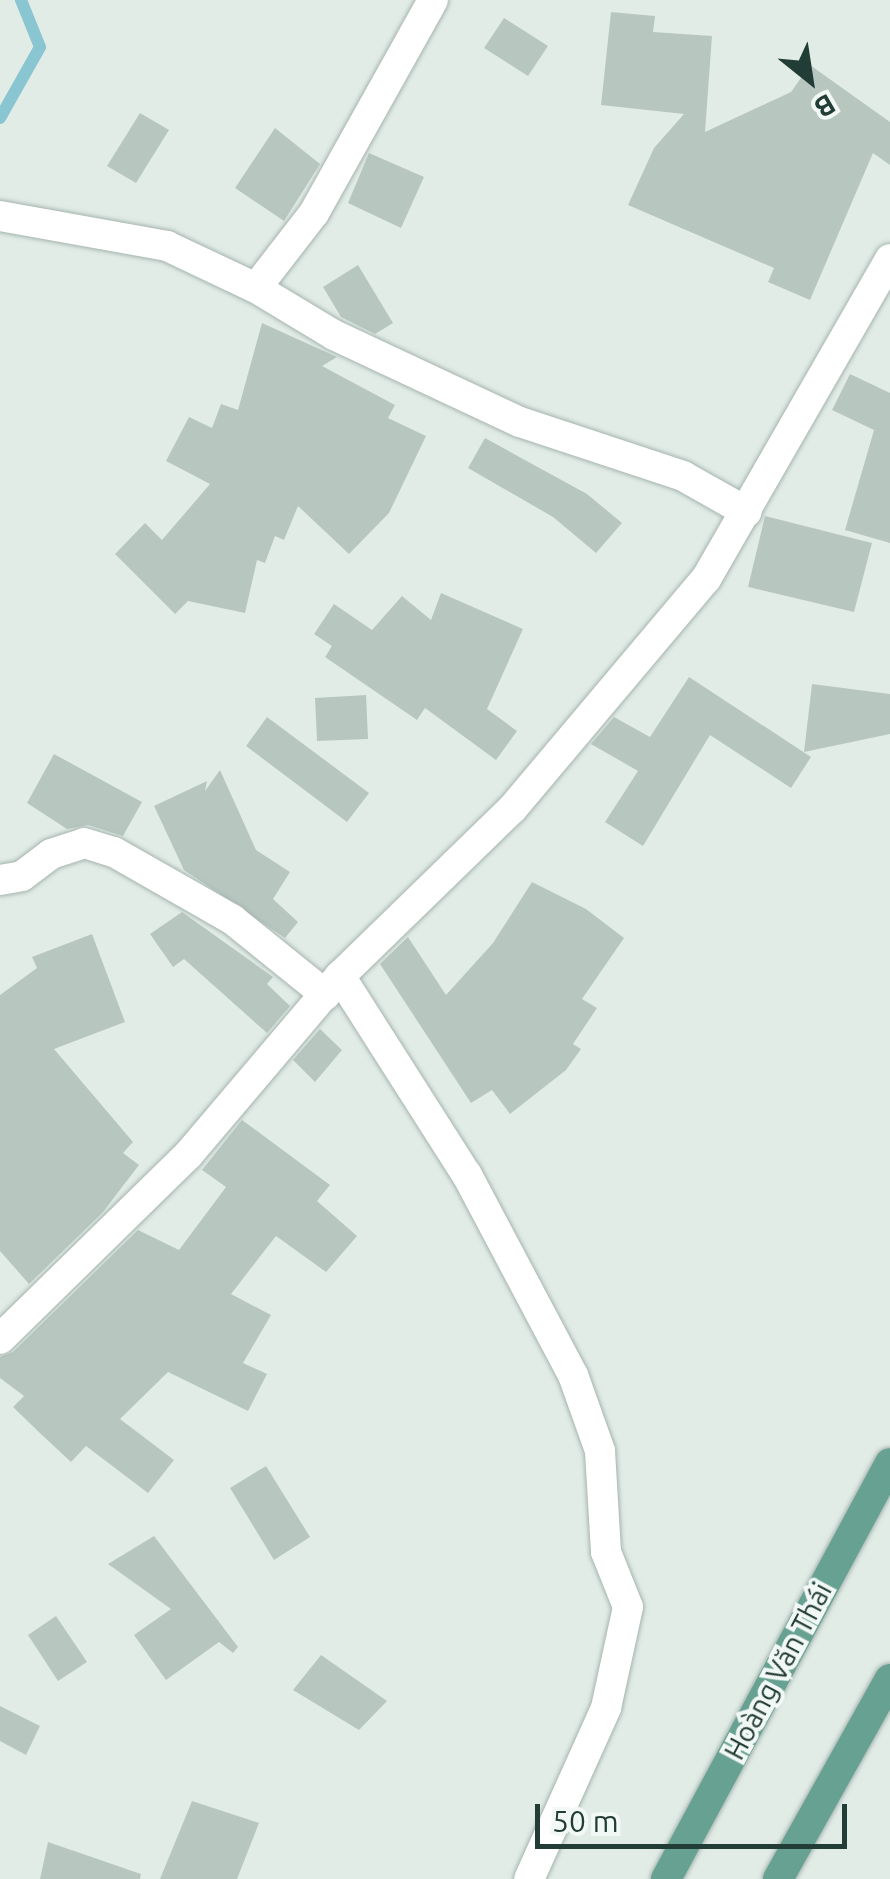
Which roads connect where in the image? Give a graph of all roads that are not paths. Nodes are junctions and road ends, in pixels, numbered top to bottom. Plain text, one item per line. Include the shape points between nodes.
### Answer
1 (433, 0) edge
2 (0, 216) edge
3 (890, 260) edge
4 (256, 288) junction
5 (748, 512) junction
6 (0, 880) edge
7 (333, 986) junction
8 (0, 1339) edge
9 (890, 1463) edge
10 (890, 1680) edge
11 (529, 1879) edge
12 (666, 1879) edge
13 (778, 1879) edge

1 - 4 street via 314,213
2 - 4 street via 166,246
3 - 5 street
4 - 5 street via 334,336 520,422 683,476
5 - 7 street via 706,579 512,809
6 - 7 street via 84,844 114,852
7 - 8 street via 188,1156
7 - 11 street via 513,1258 573,1375 600,1451 606,1552 628,1607 606,1708
9 - 12 main road, Hoàng Văn Thái
10 - 13 main road

